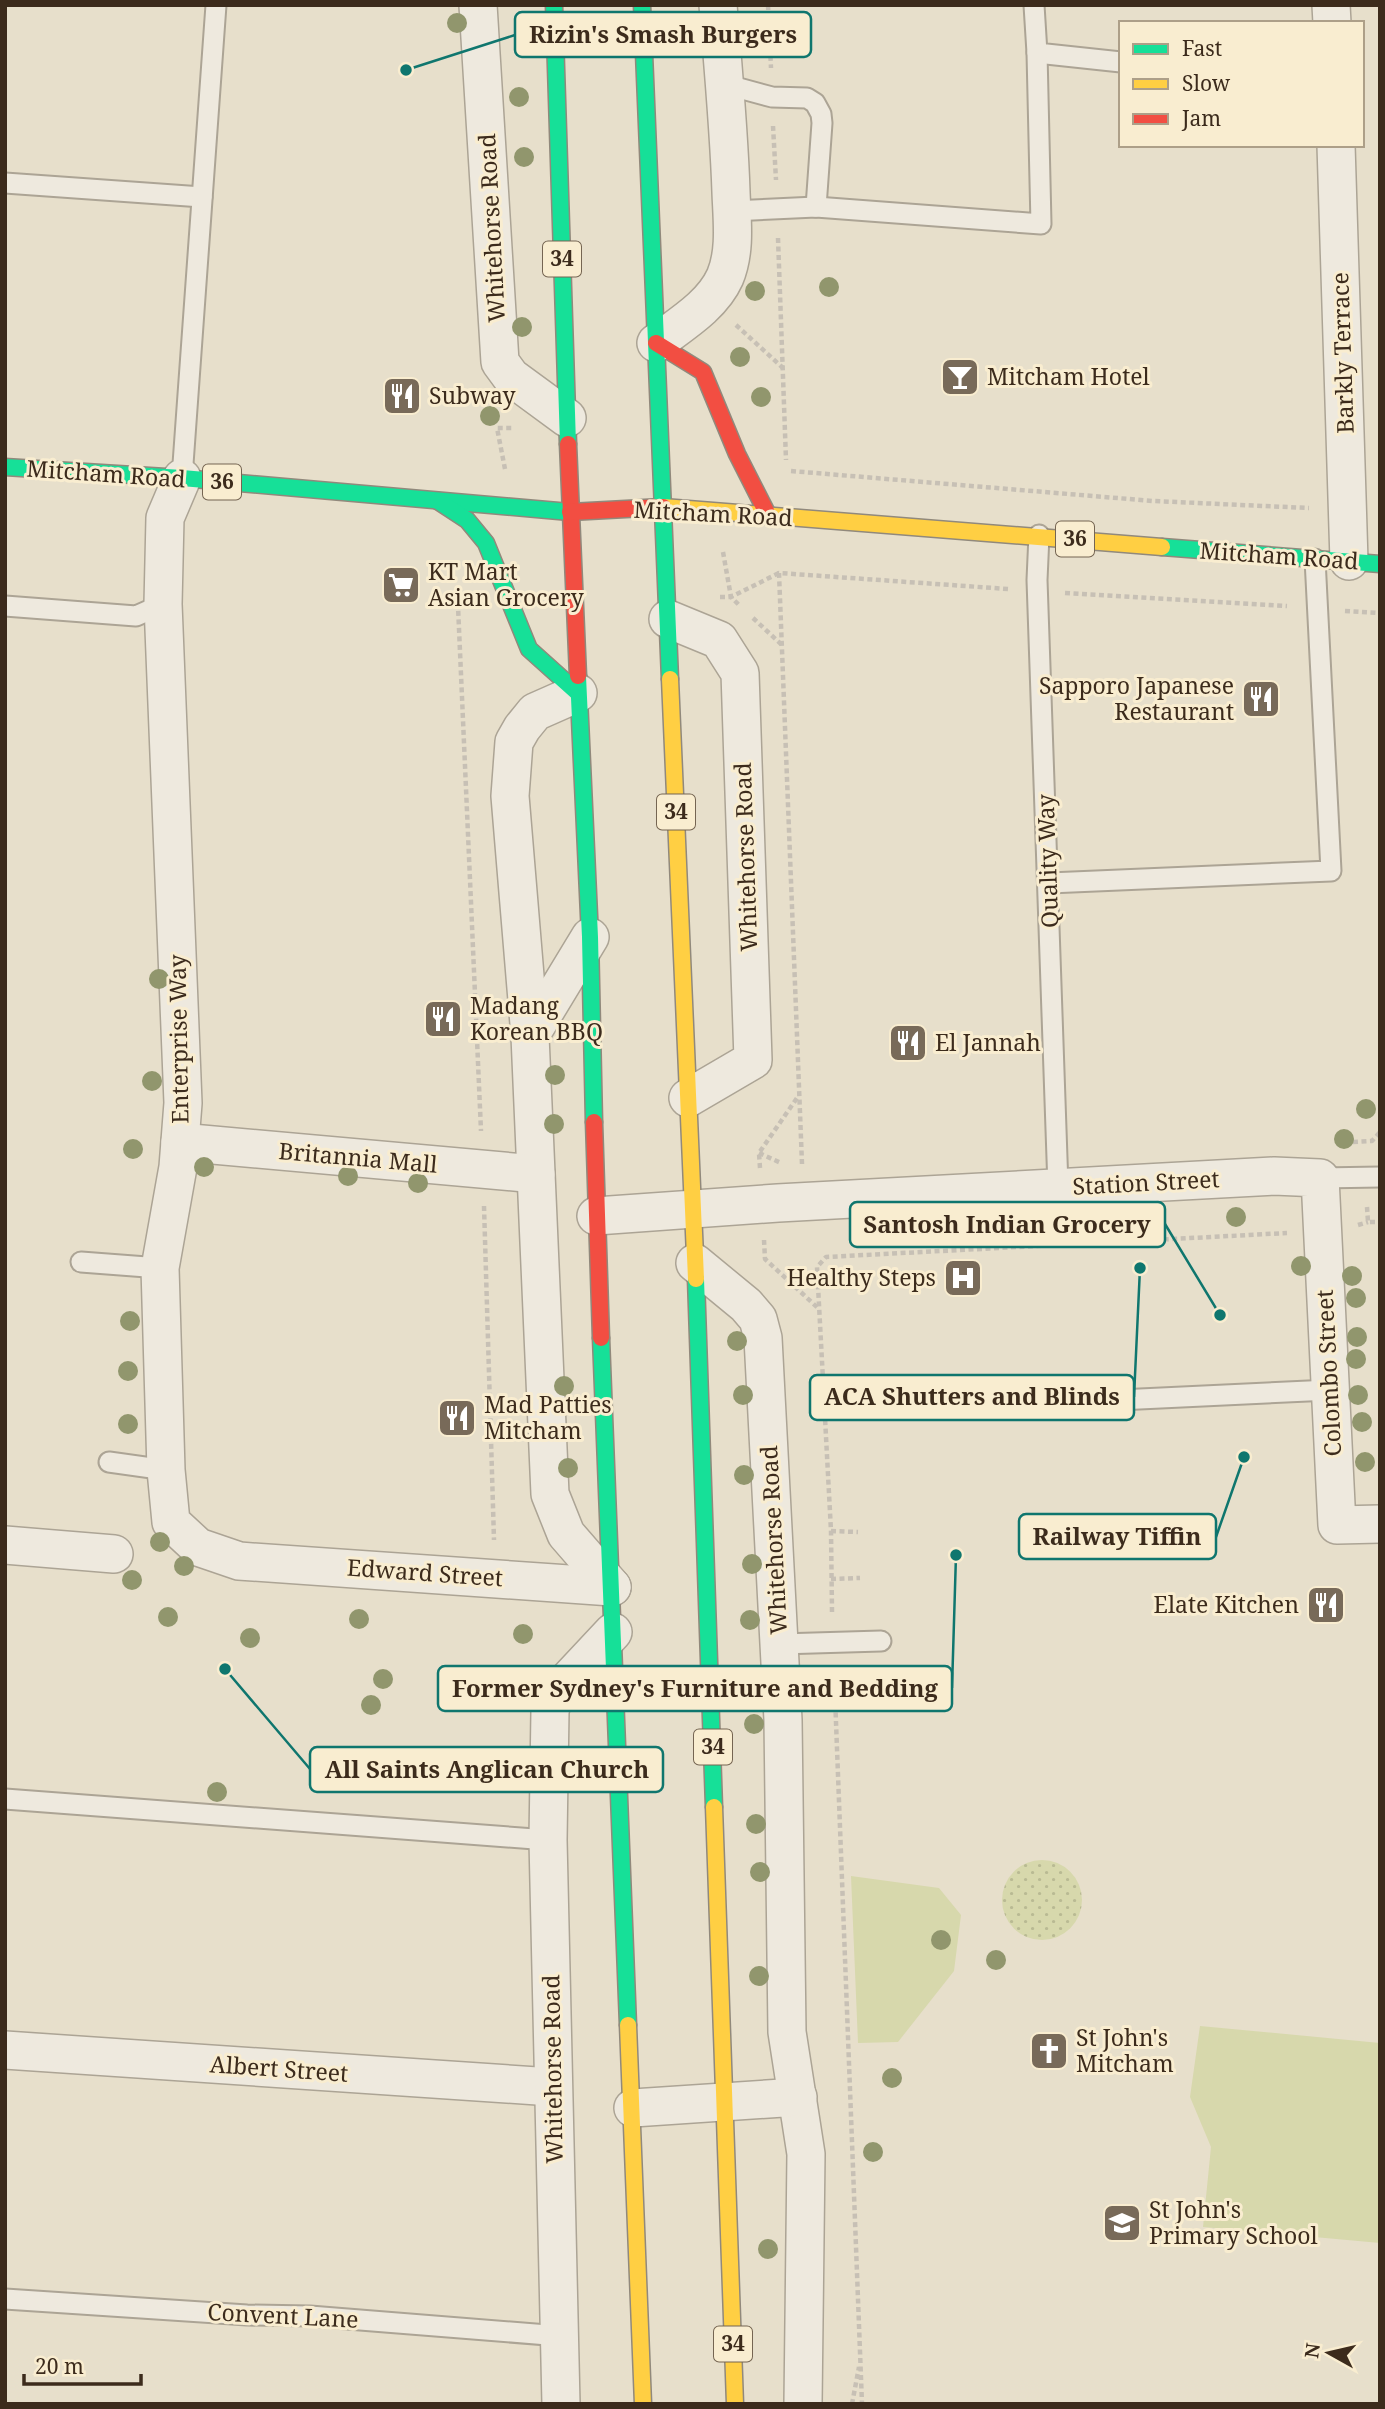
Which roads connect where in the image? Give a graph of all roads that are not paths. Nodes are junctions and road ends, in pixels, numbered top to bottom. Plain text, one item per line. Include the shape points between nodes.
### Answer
1 (216, 5) edge
2 (478, 5) edge
3 (554, 5) edge
4 (642, 5) edge
5 (718, 5) edge
6 (1034, 5) edge
7 (1037, 53) junction
8 (1119, 62) edge
9 (724, 84) junction
10 (1336, 147) edge
11 (5, 183) edge
12 (202, 197) junction
13 (816, 207) junction
14 (732, 211) junction
15 (656, 343) junction
16 (567, 418) junction
17 (5, 467) edge
18 (182, 478) junction
19 (438, 501) junction
20 (663, 507) junction
21 (570, 512) junction
22 (769, 517) junction
23 (1039, 535) junction
24 (1348, 561) edge
25 (163, 604) junction
26 (5, 606) edge
27 (668, 619) junction
28 (578, 694) junction
29 (1049, 883) junction
30 (590, 937) junction
31 (530, 1036) junction
32 (688, 1098) junction
33 (180, 1142) junction
34 (536, 1174) junction
35 (1380, 1177) edge
36 (1320, 1178) junction
37 (1058, 1187) junction
38 (693, 1208) junction
39 (596, 1216) junction
40 (81, 1262) dead end
41 (695, 1262) junction
42 (160, 1268) junction
43 (1330, 1390) junction
44 (1055, 1403) dead end
45 (109, 1462) dead end
46 (166, 1470) junction
47 (1380, 1524) edge
48 (5, 1545) edge
49 (114, 1554) dead end
50 (239, 1561) joint
51 (612, 1587) junction
52 (613, 1632) junction
53 (881, 1641) dead end
54 (780, 1644) junction
55 (5, 1800) edge
56 (548, 1840) junction
57 (5, 2050) edge
58 (552, 2087) junction
59 (798, 2097) junction
60 (726, 2104) junction
61 (633, 2108) junction
62 (5, 2299) edge
63 (560, 2336) junction
64 (561, 2404) edge
65 (643, 2404) edge
66 (735, 2404) edge
67 (803, 2404) edge

1 - 12 lane
2 - 16 street, Whitehorse Road via 500,362 511,377
3 - 16 main road, 34
4 - 15 main road, 34
5 - 9 street
6 - 7 lane
7 - 8 lane
7 - 13 lane via 1041,224
9 - 13 lane via 815,103 822,123
9 - 14 street
10 - 24 street, Barkly Terrace
11 - 12 lane
12 - 18 lane
13 - 14 lane
14 - 15 street via 731,258 719,289
15 - 20 main road, 34
15 - 22 main road via 703,372
16 - 21 main road, 34
17 - 18 main road, Mitcham Road / 36
18 - 19 main road, Mitcham Road / 36
18 - 25 street, Enterprise Way via 165,518
19 - 21 main road, Mitcham Road / 36
19 - 28 main road via 467,520 486,542 529,649
20 - 21 main road, Mitcham Road / 36
20 - 22 main road, Mitcham Road / 36
20 - 27 main road, 34
21 - 28 main road, 34
22 - 23 main road, Mitcham Road / 36
23 - 24 main road, Mitcham Road / 36
23 - 29 lane, Quality Way via 1037,591
24 - 29 lane via 1318,608 1331,871
25 - 26 lane via 136,616
25 - 33 street, Enterprise Way via 183,1103
27 - 32 main road, 34
27 - 32 street, Whitehorse Road via 719,640 740,673 753,1060
28 - 30 main road, 34
28 - 31 street via 535,712 514,742 510,796
29 - 37 lane, Quality Way
30 - 31 street
30 - 39 main road, 34
31 - 34 street
32 - 38 main road, 34
33 - 34 street, Britannia Mall
33 - 42 street, Enterprise Way
34 - 51 street via 550,1494 566,1534
35 - 36 lane
36 - 37 street, Station Street via 1274,1176
36 - 43 street, Colombo Street
37 - 38 street, Station Street
38 - 39 street, Station Street
38 - 41 main road, 34
39 - 51 main road, 34
40 - 42 lane
41 - 54 street, Whitehorse Road via 758,1318 763,1338
41 - 60 main road, 34
42 - 46 street, Enterprise Way
43 - 44 lane
43 - 47 street, Colombo Street via 1337,1525
45 - 46 lane
46 - 50 street, Enterprise Way via 172,1522 198,1547
48 - 49 street
50 - 51 street, Edward Street
51 - 52 main road, 34
52 - 56 street, Whitehorse Road via 554,1695
52 - 61 main road, 34
53 - 54 lane
54 - 59 street, Whitehorse Road via 787,2032
55 - 56 lane
56 - 58 street, Whitehorse Road
57 - 58 street, Albert Street
58 - 63 street, Whitehorse Road
59 - 60 street
59 - 67 street, Whitehorse Road via 806,2154
60 - 61 street
60 - 66 main road, 34
61 - 65 main road, 34
62 - 63 lane, Convent Lane
63 - 64 street, Whitehorse Road

